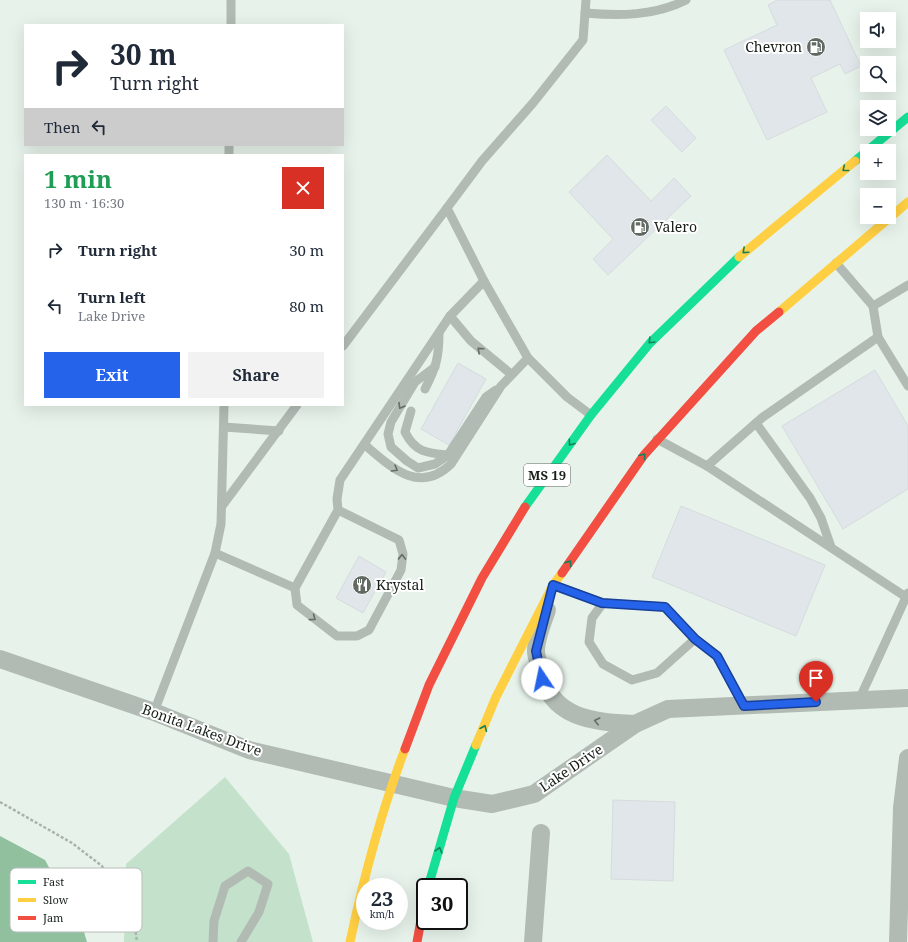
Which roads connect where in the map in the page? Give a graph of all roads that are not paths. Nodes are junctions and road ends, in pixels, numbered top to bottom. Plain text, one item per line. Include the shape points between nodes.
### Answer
1 (231, 0) edge
2 (586, 0) edge
3 (686, 0) edge
4 (585, 13) junction
5 (231, 24) edge
6 (908, 117) edge
7 (908, 202) edge
8 (447, 208) junction
9 (836, 264) junction
10 (484, 281) junction
11 (908, 285) edge
12 (873, 306) junction
13 (450, 316) junction
14 (439, 333) junction
15 (878, 338) junction
16 (344, 345) edge
17 (528, 358) junction
18 (435, 368) junction
19 (511, 374) junction
20 (501, 386) junction
21 (908, 386) edge
22 (425, 389) dead end
23 (224, 406) edge
24 (296, 406) edge
25 (411, 411) dead end
26 (591, 415) junction
27 (756, 423) junction
28 (224, 427) junction
29 (279, 431) junction
30 (657, 439) junction
31 (364, 445) junction
32 (448, 455) junction
33 (707, 466) junction
34 (222, 506) junction
35 (338, 510) junction
36 (831, 547) junction
37 (215, 553) junction
38 (553, 585) junction
39 (296, 588) junction
40 (907, 595) edge
41 (602, 603) junction
42 (695, 639) junction
43 (0, 659) edge
44 (908, 698) edge
45 (859, 700) junction
46 (744, 706) junction
47 (154, 712) junction
48 (635, 724) junction
49 (908, 758) edge
50 (392, 783) junction
51 (454, 798) junction
52 (541, 833) dead end
53 (431, 878) edge
54 (419, 930) edge
55 (213, 942) edge
56 (241, 942) edge
57 (350, 942) edge
58 (417, 942) edge
59 (533, 942) edge
60 (898, 942) edge

1 - 5 lane
2 - 4 lane
3 - 4 lane via 671,8 622,16
4 - 8 lane via 583,40 482,161
6 -> 26 main road, MS 19 via 745,251 650,343
7 - 9 main road
8 - 10 lane
8 - 16 lane
9 - 12 lane
9 - 30 main road via 756,331
10 - 13 lane
10 - 17 lane
11 - 12 lane
12 - 15 lane
13 - 14 lane
19 -> 13 lane via 471,341
14 - 18 lane via 439,353
14 - 31 lane
15 - 21 lane
15 - 27 lane
17 - 19 lane
17 - 26 lane via 567,397
18 - 22 lane
18 -> 32 lane via 415,382 391,422 388,434 391,447 418,468 435,464
19 - 20 lane
31 -> 20 lane via 392,468 411,477 426,478 441,474 452,464
20 - 32 lane via 486,397
23 - 28 lane
24 - 29 lane
25 - 32 lane via 405,432 412,445 430,454
26 -> 50 main road, MS 19 via 528,501 482,578 429,685
27 - 33 lane
27 - 36 lane via 810,498 821,518
28 - 29 lane
28 - 34 lane
29 - 34 lane
30 - 33 lane
38 -> 30 main road
31 - 35 lane via 340,480
33 - 36 lane
34 - 37 lane
35 - 39 lane
39 -> 35 lane via 296,605 338,636 357,636 368,630 400,570 403,554 399,540
36 - 40 lane
37 - 39 lane
37 - 47 lane
38 - 41 lane
48 -> 38 street, Lake Drive via 604,723 575,716 555,702 542,679 536,651
51 -> 38 main road via 496,697
40 - 45 lane
41 - 42 lane via 665,607
41 - 42 lane via 592,618 589,642 603,664 632,680 657,673
42 - 46 lane via 717,656
43 - 47 street, Bonita Lakes Drive
44 - 45 street, Lake Drive
45 - 46 street, Lake Drive
46 - 48 street, Lake Drive via 668,710
47 - 50 street, Bonita Lakes Drive via 249,750
48 - 51 street, Lake Drive via 534,794 492,804
49 - 60 street via 902,808
50 - 51 street, Bonita Lakes Drive
50 - 57 main road, MS 19 via 362,884
53 -> 51 main road
52 - 59 street
54 - 58 main road
55 - 56 lane via 214,921 225,886 248,871 268,884 258,912

